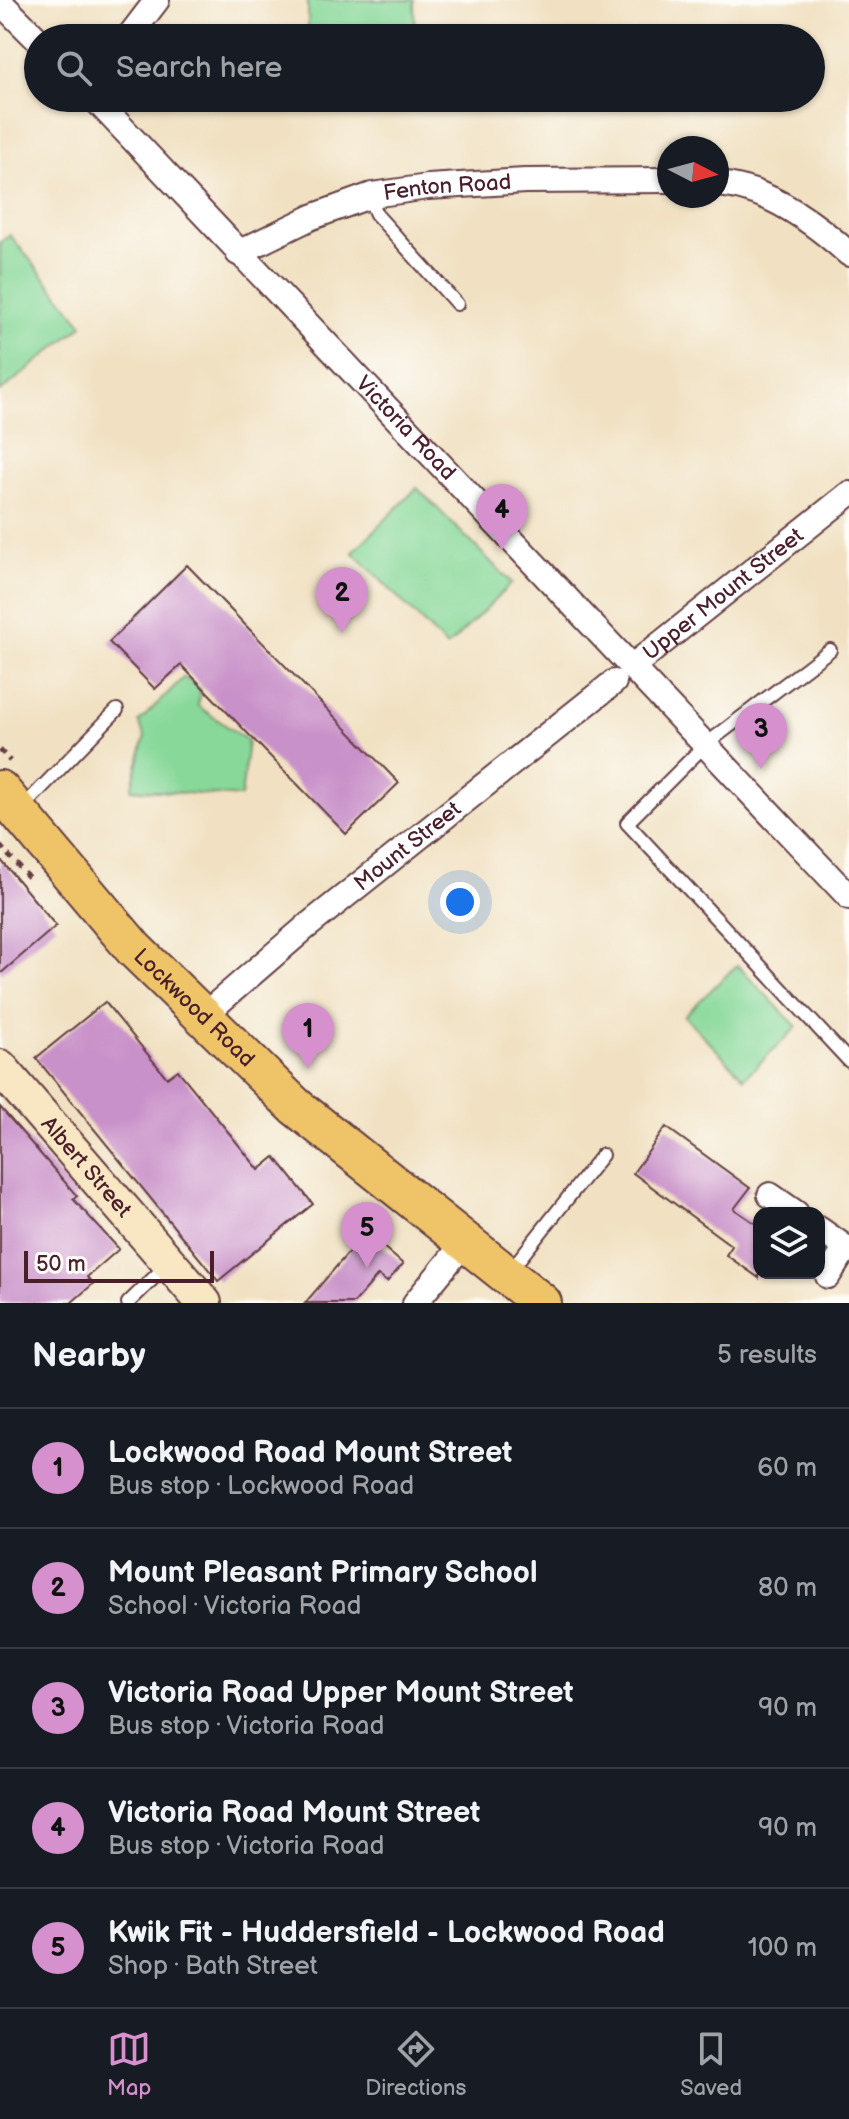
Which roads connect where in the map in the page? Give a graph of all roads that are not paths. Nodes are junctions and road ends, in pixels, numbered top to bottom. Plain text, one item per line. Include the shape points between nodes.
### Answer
1 (157, 0) edge
2 (0, 2) edge
3 (139, 24) edge
4 (24, 26) edge
5 (107, 112) edge
6 (657, 180) edge
7 (729, 185) edge
8 (368, 196) junction
9 (238, 253) junction
10 (849, 254) edge
11 (457, 304) dead end
12 (849, 494) edge
13 (830, 650) dead end
14 (634, 665) junction
15 (614, 682) dead end
16 (117, 710) dead end
17 (705, 745) junction
18 (6, 805) edge
19 (849, 897) edge
20 (203, 1016) junction
21 (849, 1061) edge
22 (0, 1067) edge
23 (602, 1155) dead end
24 (770, 1195) dead end
25 (787, 1207) edge
26 (825, 1233) edge
27 (465, 1242) junction
28 (847, 1249) edge
29 (169, 1263) junction
30 (507, 1275) junction
31 (828, 1276) dead end
32 (128, 1303) edge
33 (204, 1303) edge
34 (415, 1303) edge
35 (542, 1303) edge

1 - 3 street
2 - 4 street
5 - 9 street, Victoria Road
6 - 8 street, Fenton Road via 525,181
7 - 10 street via 817,225
8 - 9 street, Fenton Road
8 - 11 lane via 376,214
9 - 14 street, Victoria Road
12 - 14 street, Upper Mount Street
13 - 17 lane
14 - 17 street, Victoria Road
15 - 20 street, Mount Street via 380,867
16 - 18 lane, Lockwood Road
17 - 19 street, Victoria Road
17 - 21 lane via 627,823
18 - 20 main road, Lockwood Road via 134,949
20 - 27 main road, Lockwood Road via 295,1106
22 - 29 street, Albert Street
23 - 30 lane
24 - 25 street
26 - 28 street
27 - 30 main road, Lockwood Road
27 - 34 street
28 - 31 street
29 - 32 lane
29 - 33 street, Albert Street
30 - 35 main road, Lockwood Road

